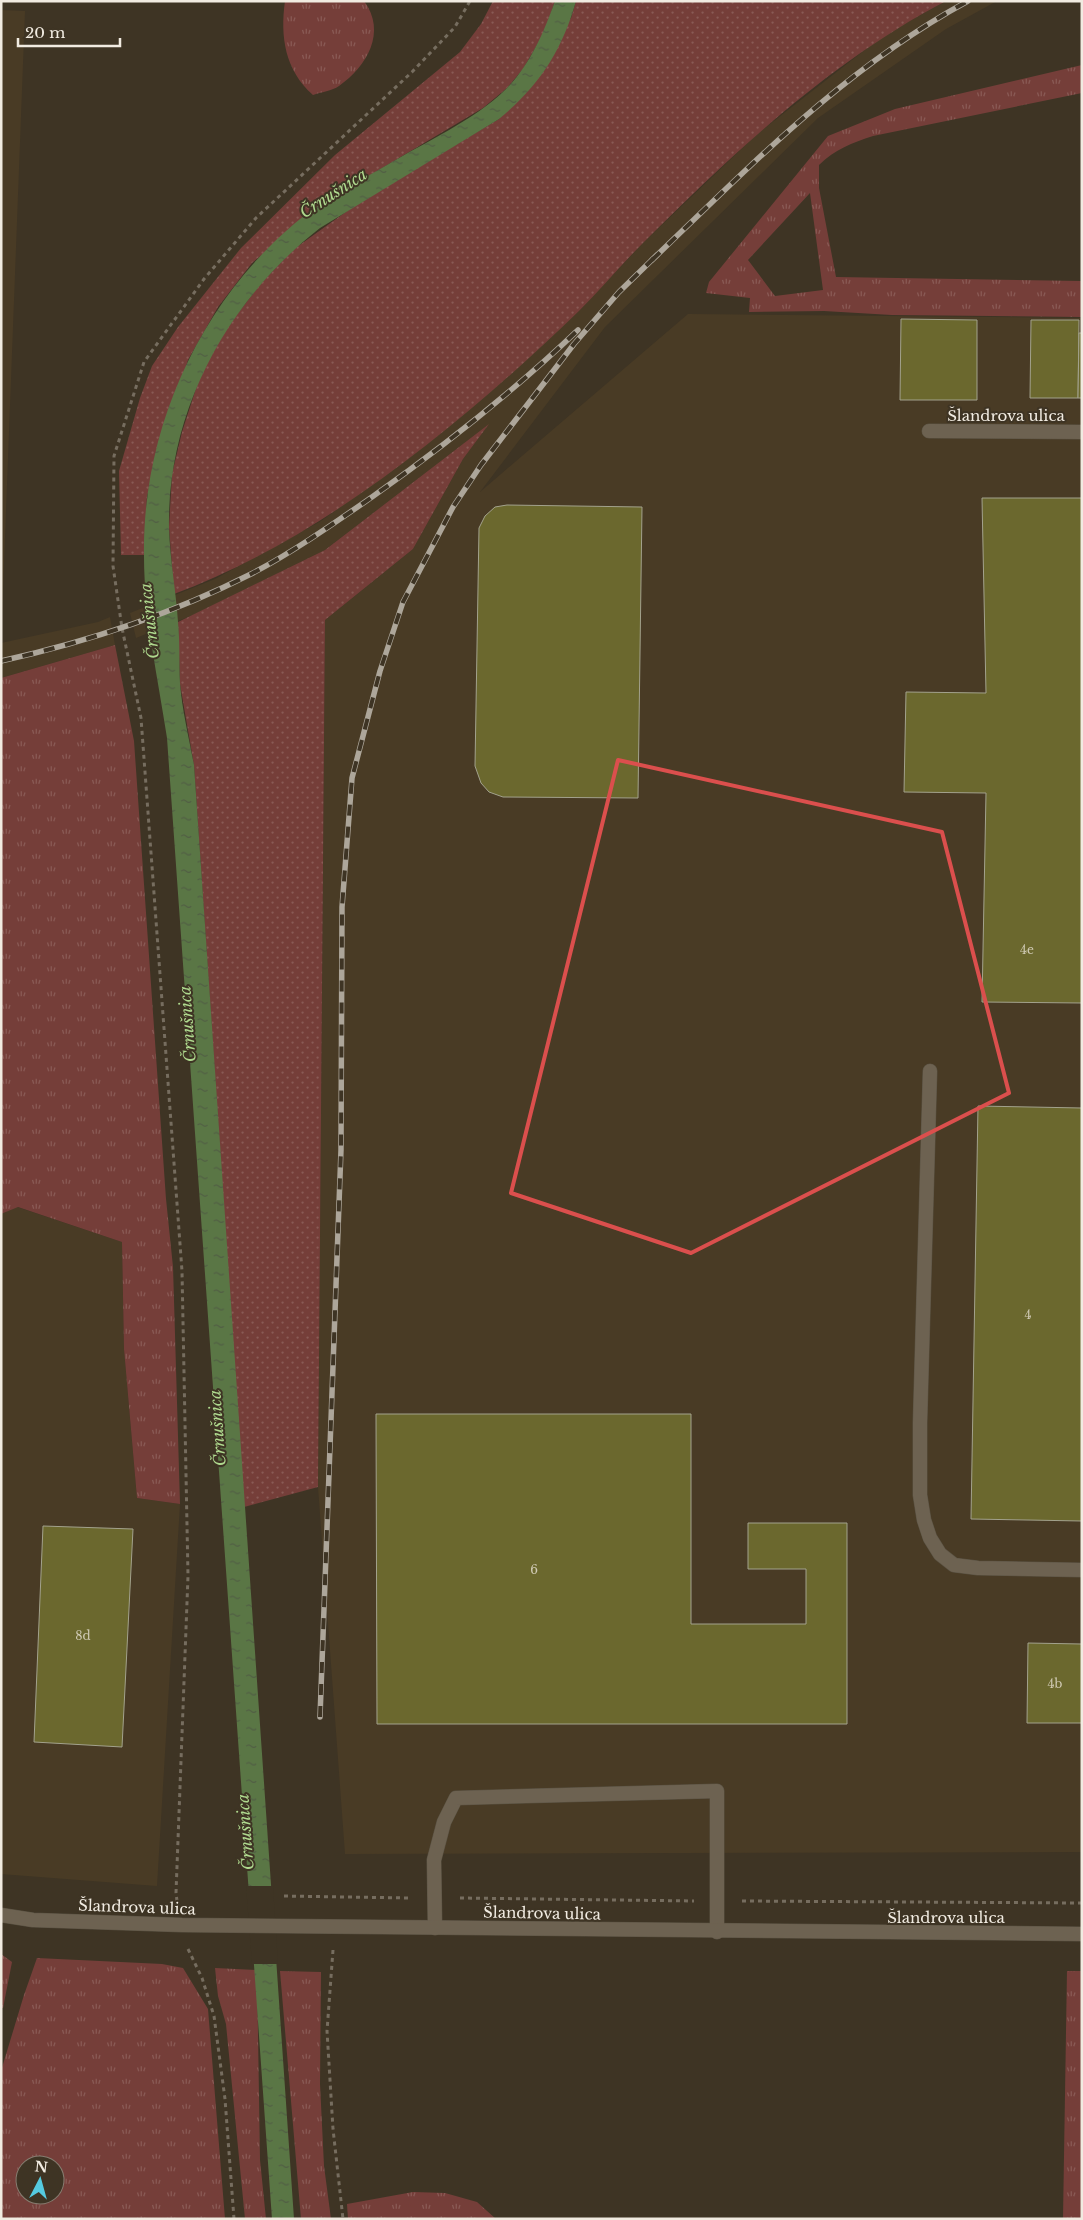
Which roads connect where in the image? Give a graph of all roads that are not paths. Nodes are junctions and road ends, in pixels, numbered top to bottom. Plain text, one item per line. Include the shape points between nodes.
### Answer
1 (929, 431) dead end
2 (1082, 432) edge
3 (930, 1071) dead end
4 (1082, 1570) edge
5 (1, 1915) edge
6 (435, 1928) junction
7 (718, 1932) junction
8 (1082, 1934) edge

1 - 2 street, Šlandrova ulica
3 - 4 street via 920,1423 920,1495 924,1520 940,1554 954,1565
5 - 6 street, Šlandrova ulica via 34,1920 182,1925
6 - 7 street, Šlandrova ulica
6 - 7 street via 434,1860 444,1822 456,1798 717,1791
7 - 8 street, Šlandrova ulica

